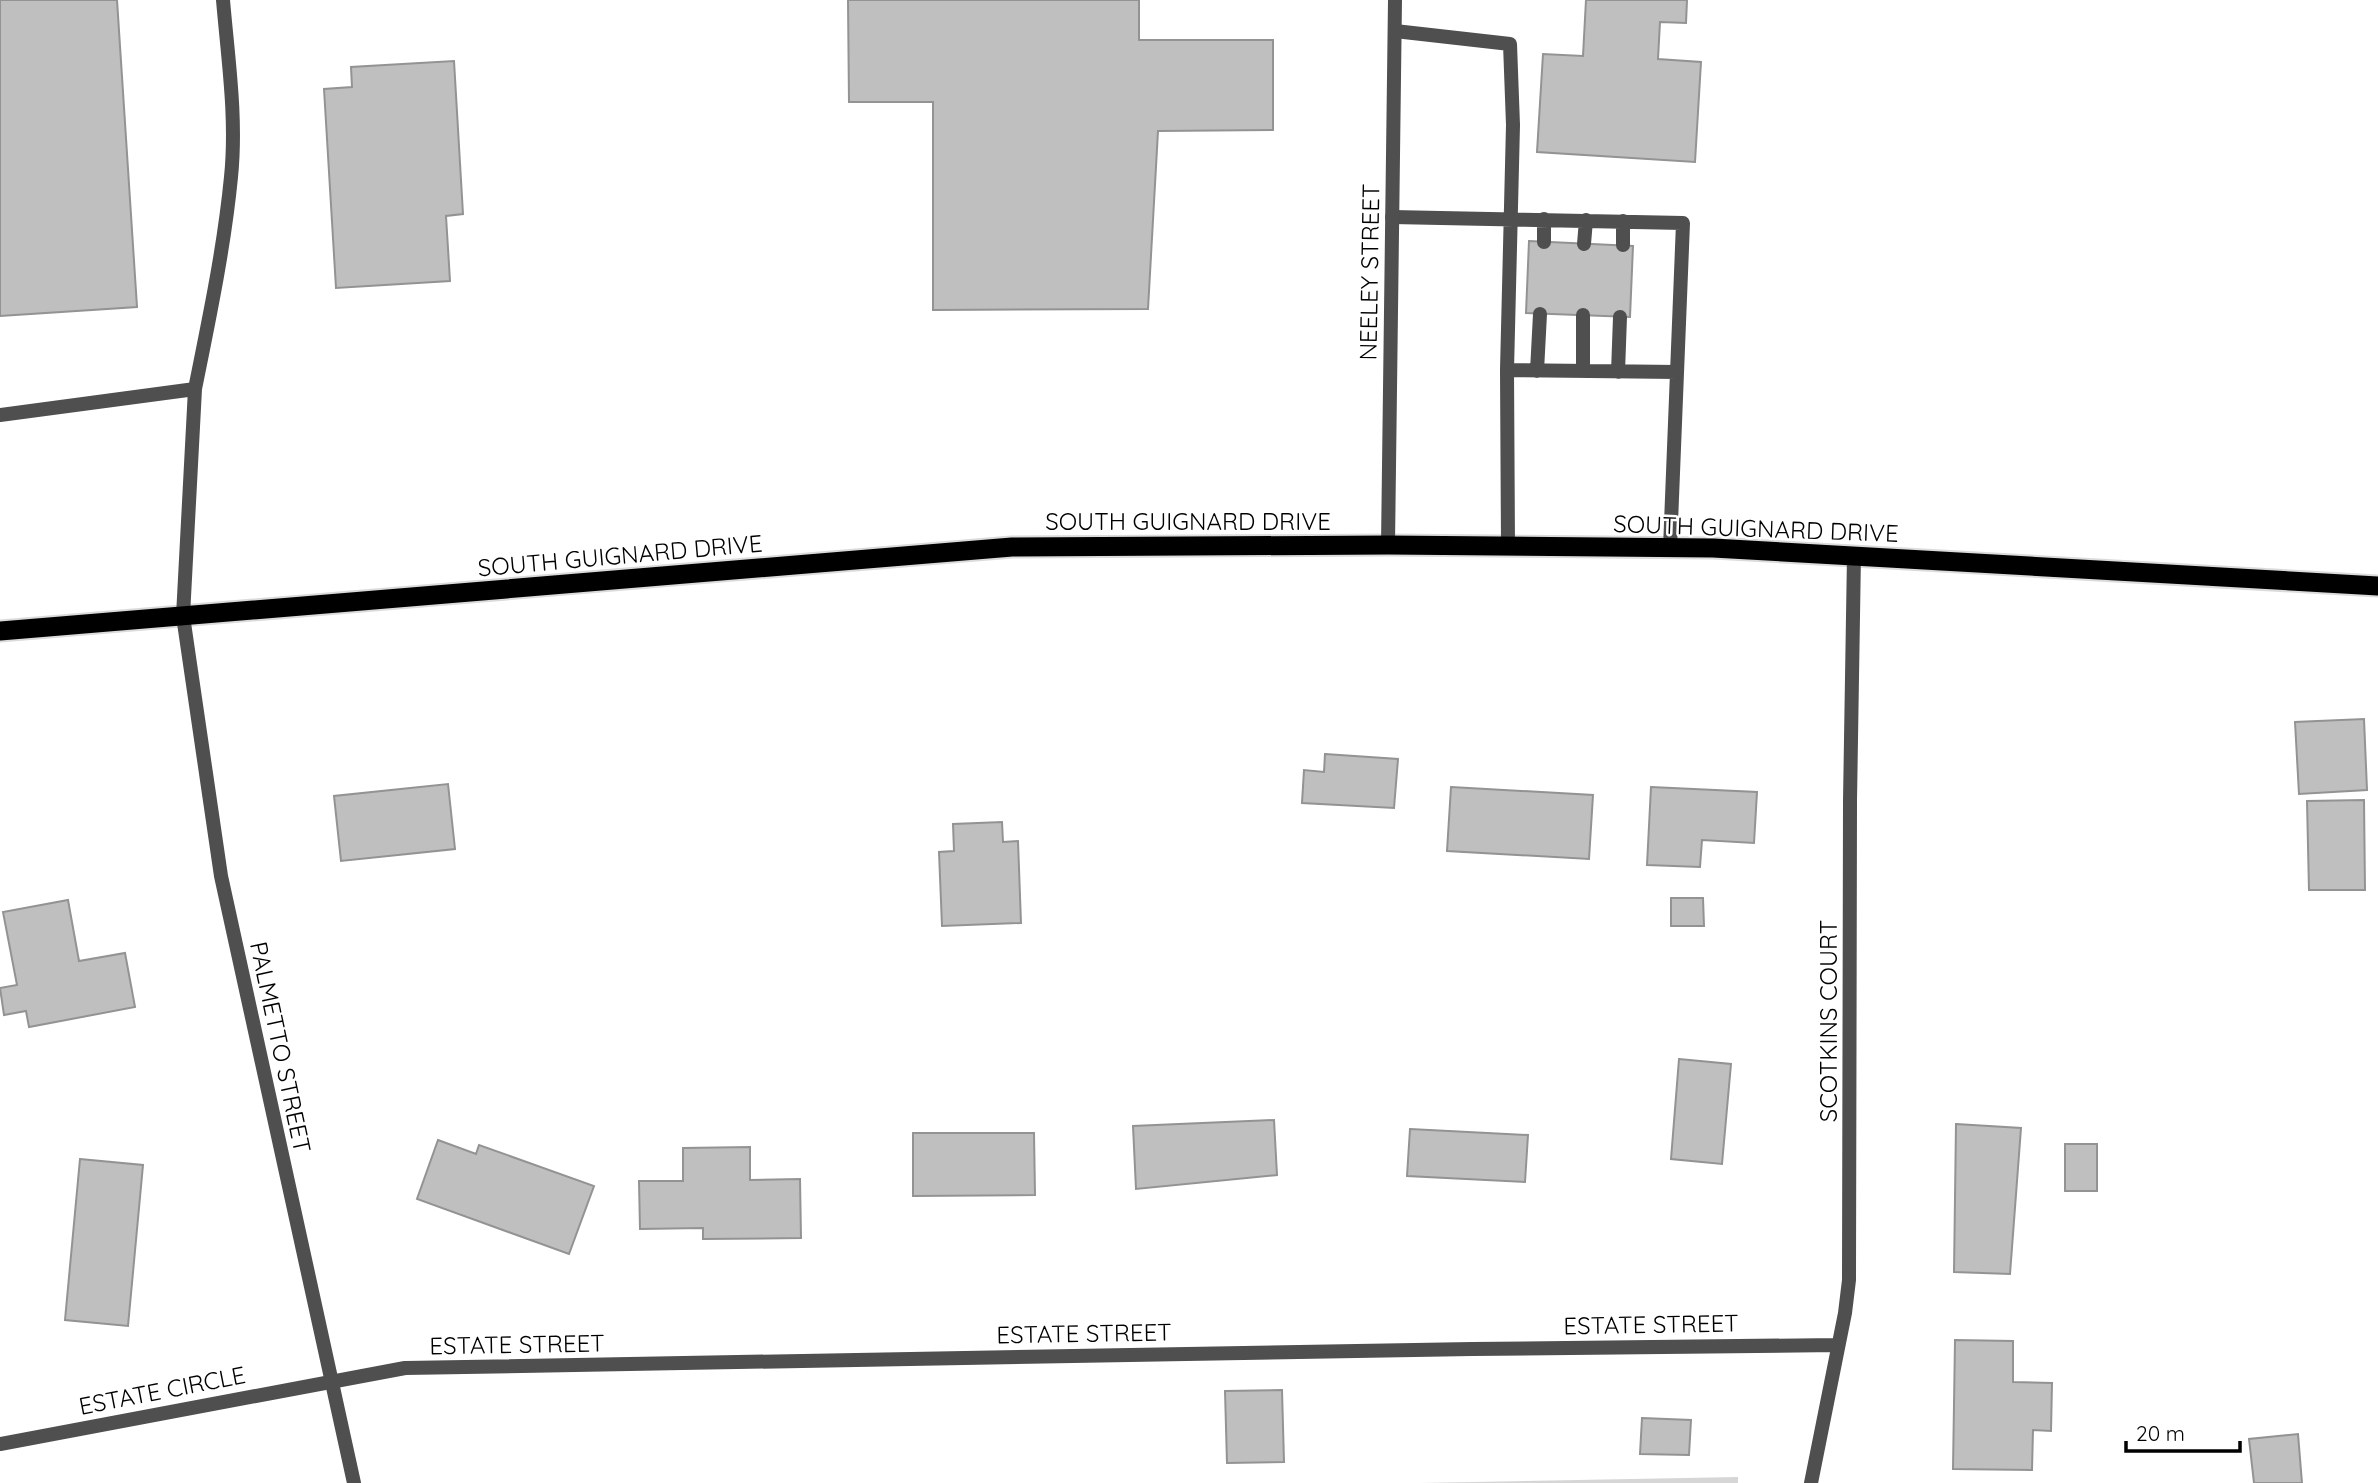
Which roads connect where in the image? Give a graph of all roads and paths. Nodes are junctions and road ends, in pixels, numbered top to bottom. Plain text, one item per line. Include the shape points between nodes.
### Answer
1 (223, 0) edge
2 (1395, 0) edge
3 (1395, 32) junction
4 (1392, 217) junction
5 (1510, 218) junction
6 (1544, 219) junction
7 (1586, 220) junction
8 (1623, 221) junction
9 (1544, 242) dead end
10 (1584, 244) dead end
11 (1623, 245) dead end
12 (1539, 314) dead end
13 (1583, 315) dead end
14 (1620, 317) dead end
15 (1507, 370) junction
16 (1537, 371) junction
17 (1583, 372) junction
18 (1618, 372) junction
19 (1677, 372) junction
20 (195, 389) junction
21 (0, 415) edge
22 (1388, 545) junction
23 (1508, 546) junction
24 (1670, 548) junction
25 (1854, 555) junction
26 (2378, 586) edge
27 (183, 616) junction
28 (0, 631) edge
29 (1838, 1345) junction
30 (332, 1382) junction
31 (0, 1444) edge
32 (354, 1483) edge
33 (1811, 1483) edge

1 - 20 street, PALMETTO STREET via 232,109 231,176 214,298
2 - 3 street, NEELEY STREET
3 - 4 street, NEELEY STREET
3 - 5 street via 1510,44
4 - 5 street
4 - 22 street, NEELEY STREET
5 - 6 street
5 - 15 street
6 - 7 street
6 - 9 street
7 - 8 street
7 - 10 street
8 - 11 street
8 - 19 street via 1683,223
12 - 16 street
13 - 17 street
14 - 18 street
15 - 16 street
15 - 23 street
16 - 17 street
17 - 18 street
18 - 19 street
19 - 24 street
20 - 21 street
20 - 27 street, PALMETTO STREET
22 - 23 highway, SOUTH GUIGNARD DRIVE
22 - 27 highway, SOUTH GUIGNARD DRIVE via 1012,547
23 - 24 highway, SOUTH GUIGNARD DRIVE
24 - 25 highway, SOUTH GUIGNARD DRIVE
25 - 26 highway, SOUTH GUIGNARD DRIVE
25 - 29 street, SCOTKINS COURT via 1851,1241
27 - 28 highway, SOUTH GUIGNARD DRIVE
27 - 30 street, PALMETTO STREET via 220,876
29 - 30 street, ESTATE STREET via 405,1368
29 - 33 street, SCOTKINS COURT
30 - 31 street, ESTATE CIRCLE
30 - 32 street, PALMETTO STREET

